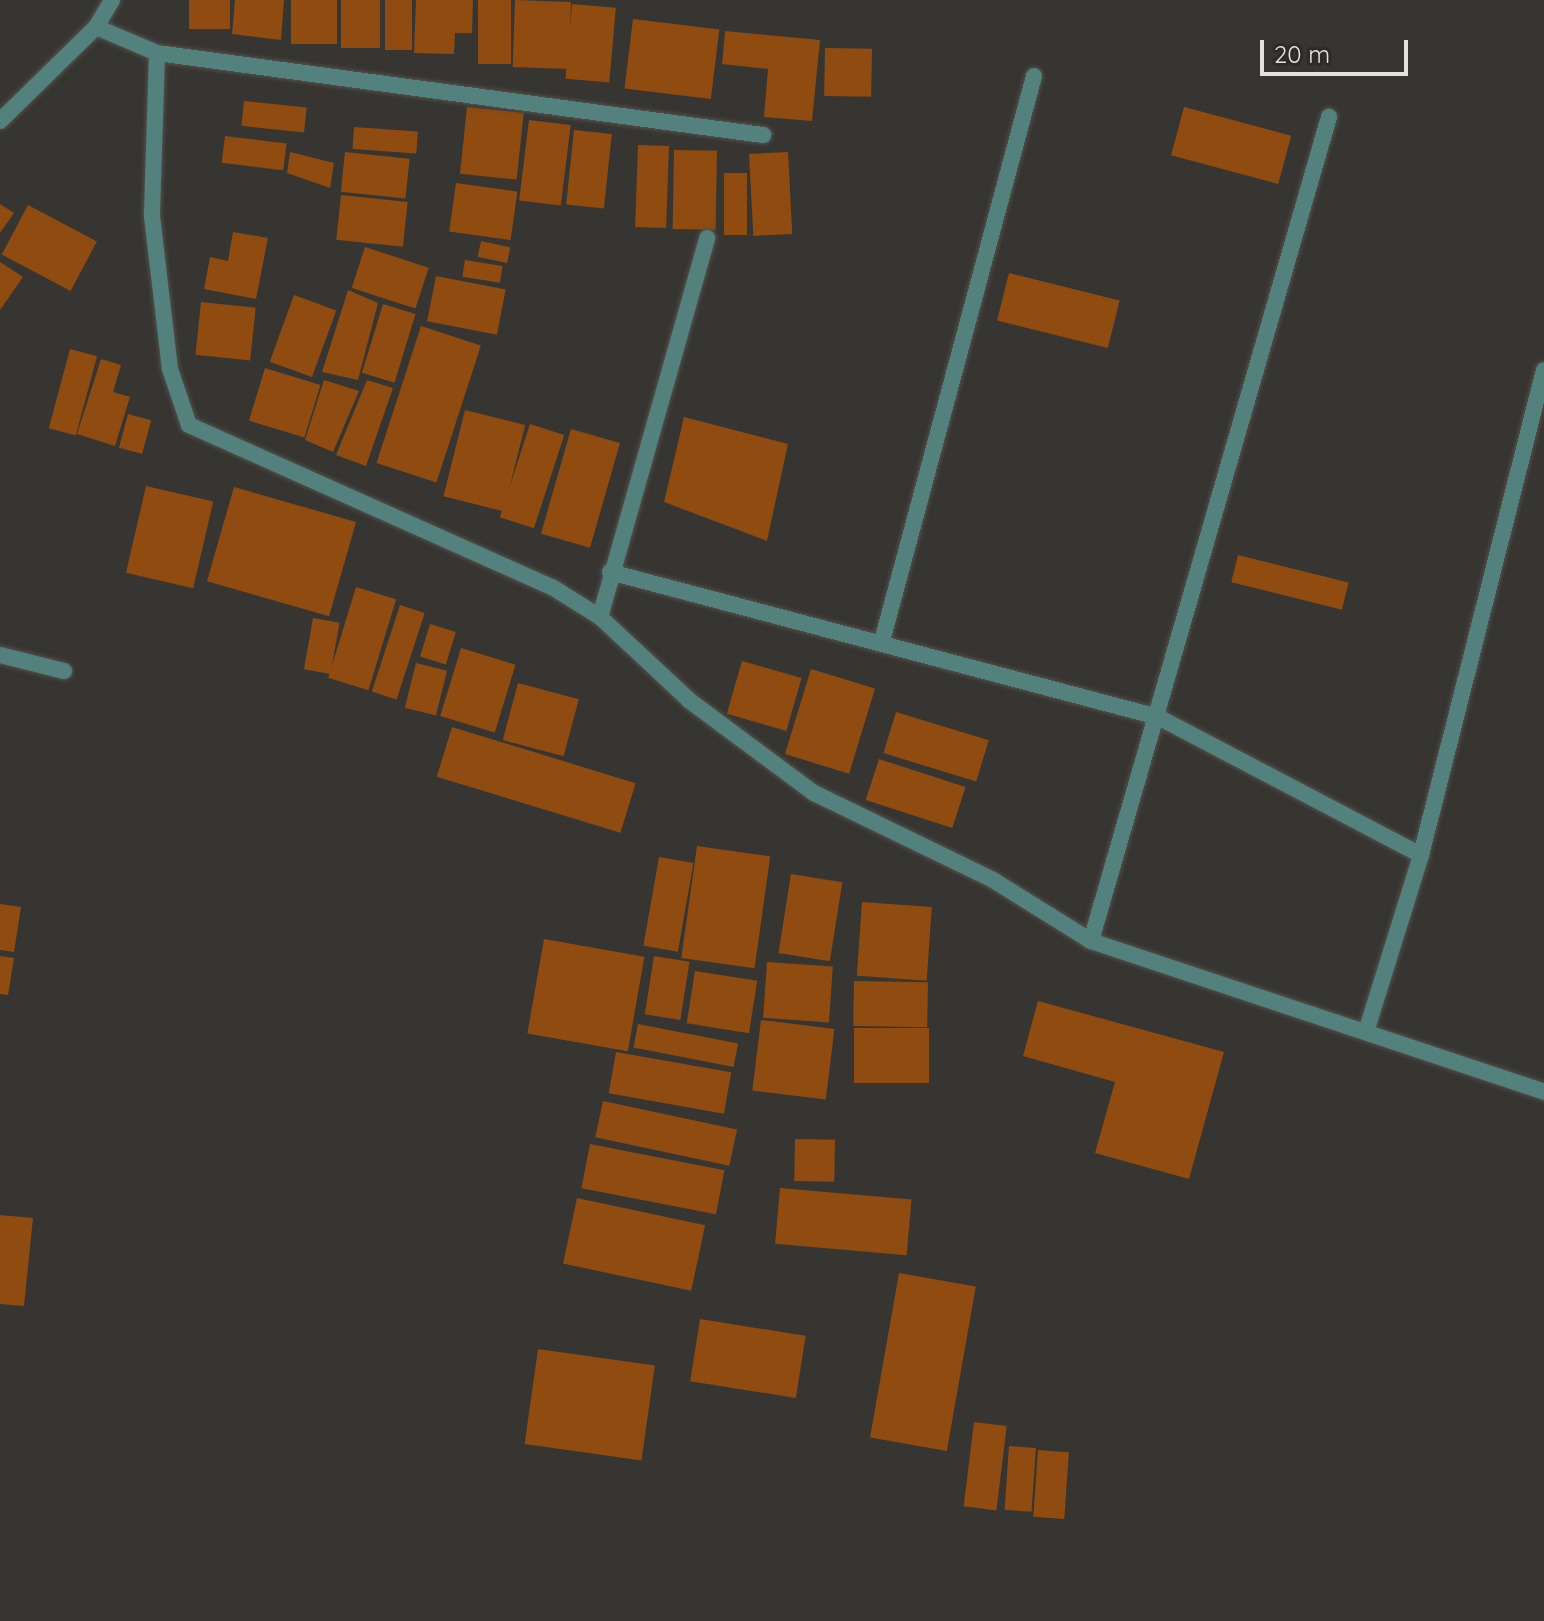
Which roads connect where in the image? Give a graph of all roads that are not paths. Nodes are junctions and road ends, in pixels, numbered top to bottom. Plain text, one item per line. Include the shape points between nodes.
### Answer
1 (112, 0) edge
2 (96, 27) junction
3 (157, 53) junction
4 (1034, 76) dead end
5 (1329, 117) dead end
6 (0, 121) edge
7 (763, 135) dead end
8 (707, 238) dead end
9 (1544, 370) edge
10 (610, 572) junction
11 (600, 617) junction
12 (882, 641) junction
13 (0, 655) edge
14 (64, 671) dead end
15 (1158, 717) junction
16 (1421, 855) junction
17 (1091, 941) junction
18 (1366, 1032) junction
19 (1544, 1092) edge

1 - 2 street
2 - 3 street
2 - 6 street
3 - 7 street
3 - 11 street via 152,216 170,369 189,425 552,587
4 - 12 street
5 - 15 street
8 - 10 street
9 - 16 street
10 - 11 street
10 - 12 street
11 - 17 street via 690,701 814,793 993,880
12 - 15 street
13 - 14 street
15 - 16 street
15 - 17 street
16 - 18 street
17 - 18 street
18 - 19 street

